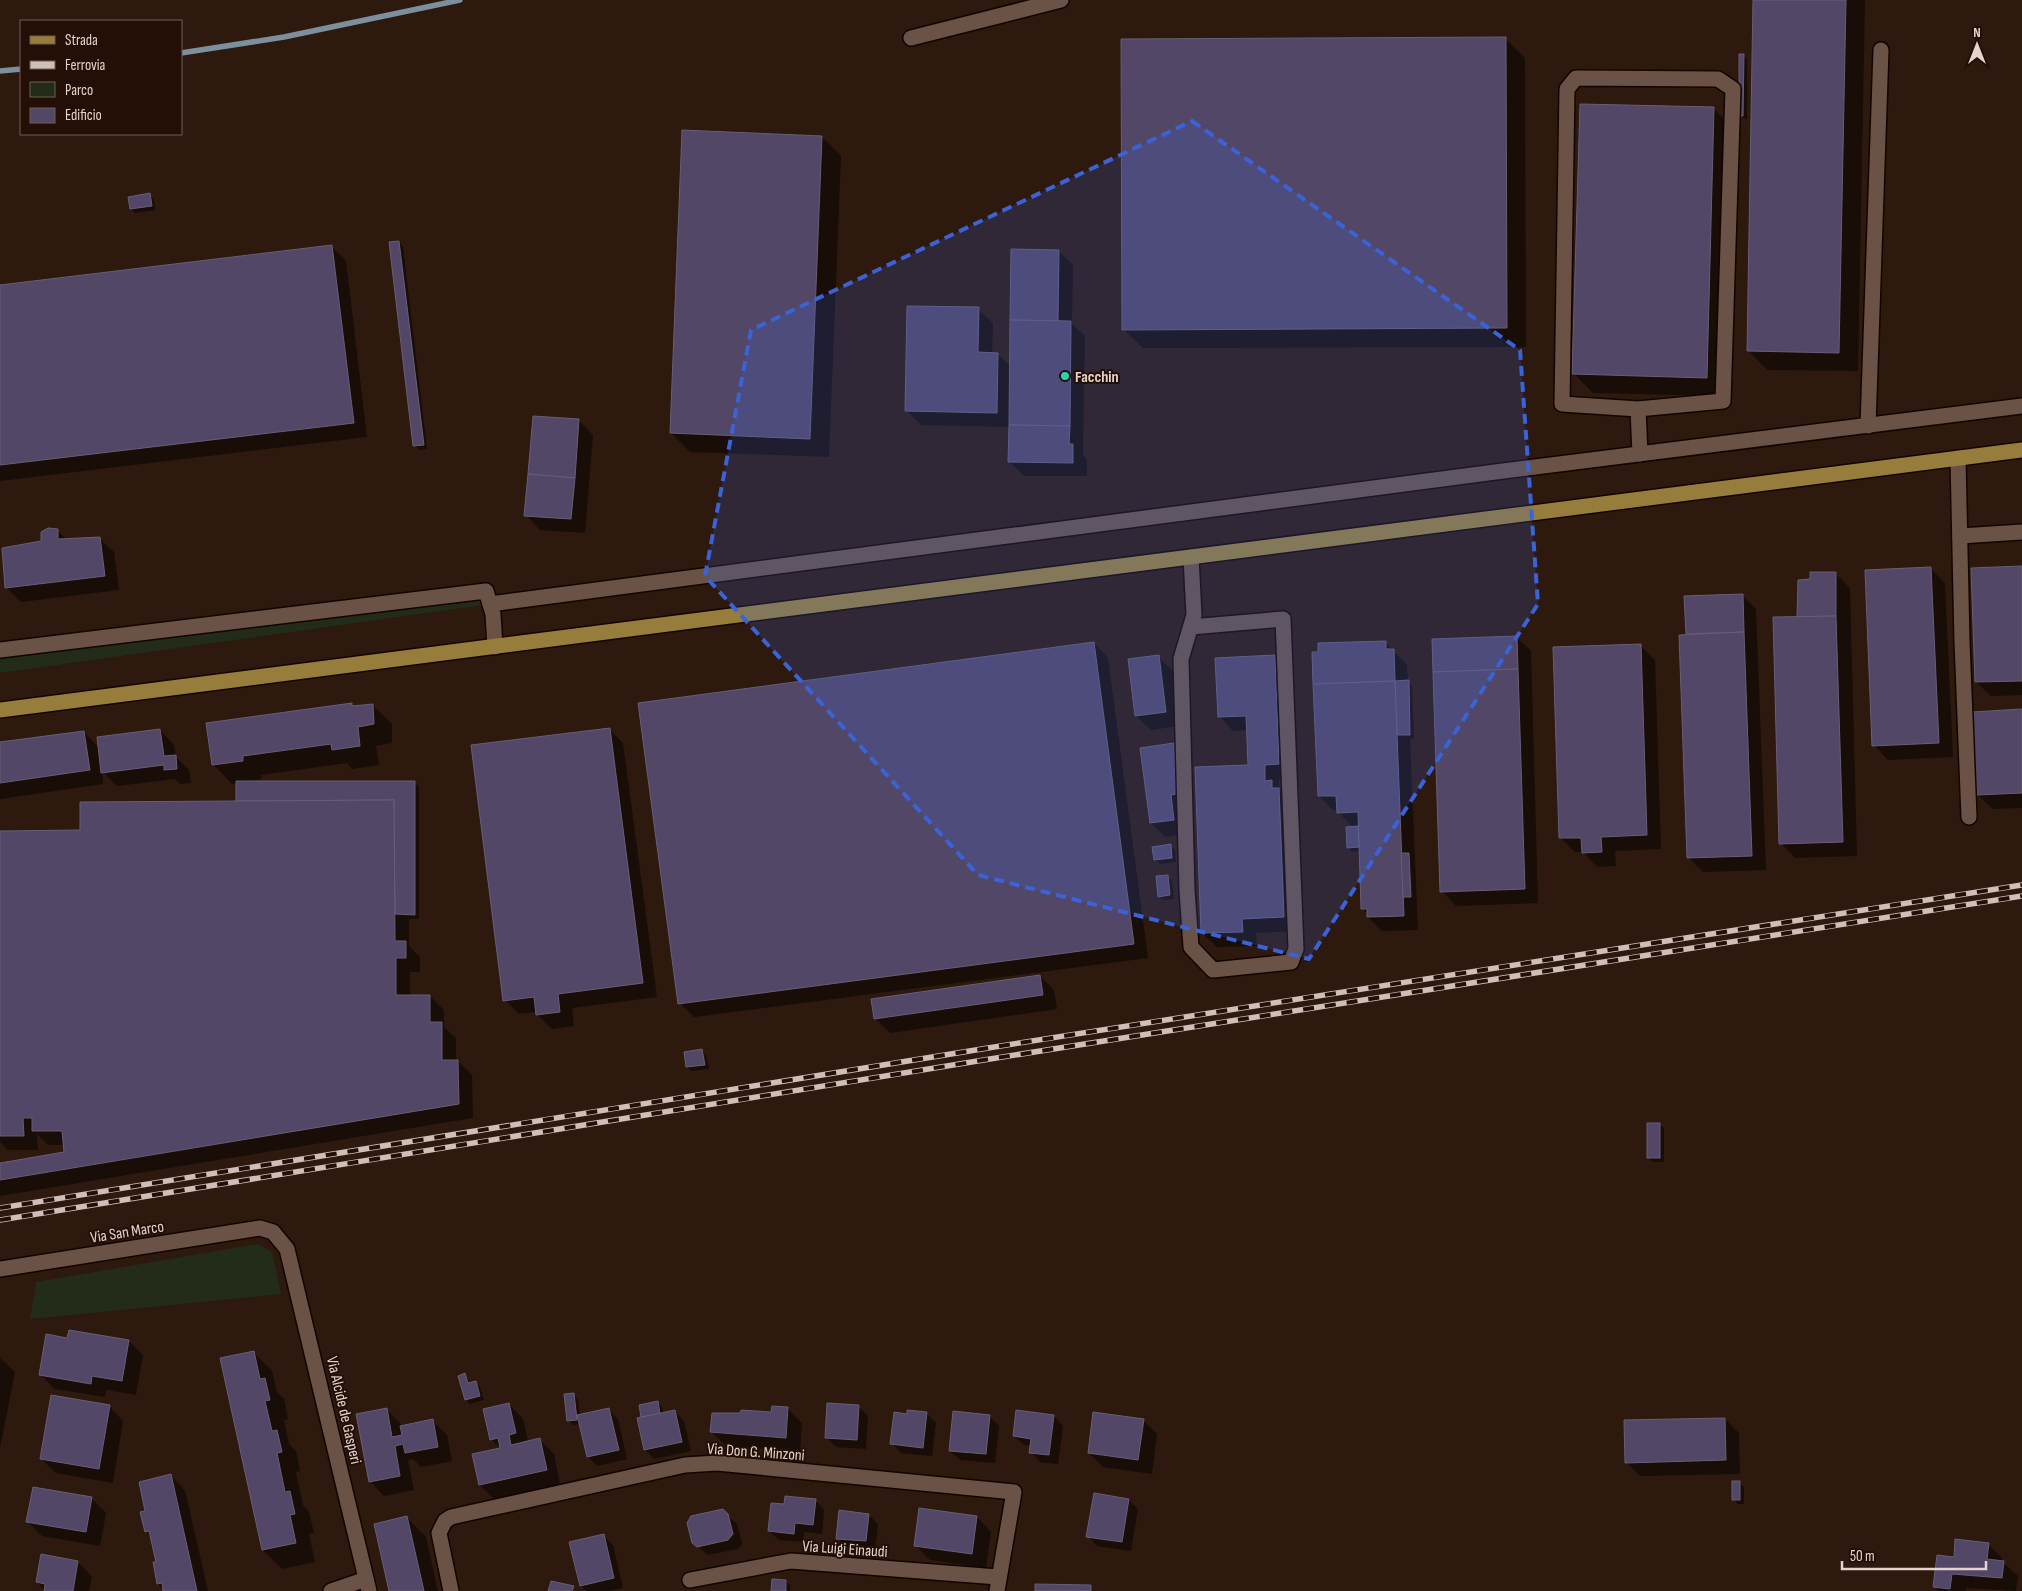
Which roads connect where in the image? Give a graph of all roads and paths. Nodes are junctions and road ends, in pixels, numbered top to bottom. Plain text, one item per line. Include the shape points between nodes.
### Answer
1 (1060, 0) edge
2 (911, 38) dead end
3 (1881, 50) dead end
4 (2022, 406) edge
5 (1638, 409) junction
6 (1868, 426) junction
7 (2022, 450) edge
8 (1640, 454) junction
9 (1958, 458) junction
10 (2022, 532) edge
11 (1960, 536) junction
12 (1191, 557) junction
13 (490, 604) junction
14 (1191, 627) junction
15 (495, 647) junction
16 (0, 650) edge
17 (0, 710) edge
18 (1969, 817) dead end
19 (260, 1228) joint
20 (0, 1269) edge
21 (690, 1580) dead end
22 (997, 1584) edge
23 (367, 1585) edge
24 (331, 1591) edge
25 (451, 1591) edge

1 - 2 street
3 - 6 street
4 - 6 street
5 - 5 street via 1723,401 1733,89 1718,79 1576,78 1568,89 1562,404
5 - 8 street
6 - 8 street
7 - 9 main road
8 - 13 street
9 - 11 street
9 - 12 main road
10 - 11 street
11 - 18 street
12 - 14 street via 1194,615
12 - 15 main road
13 - 15 street
13 - 16 street via 486,591
14 - 14 street via 1181,659 1191,947 1213,970 1290,962 1296,949 1283,619
15 - 17 main road
19 - 20 street, Via San Marco
19 - 23 street, Via Alcide de Gasperi via 273,1232 287,1250
21 - 22 street, Via Luigi Einaudi via 791,1561
22 - 25 street, Via Don G. Minzoni via 1014,1492 717,1462 685,1465 451,1517 439,1533
23 - 24 street, Via Alcide de Gasperi

